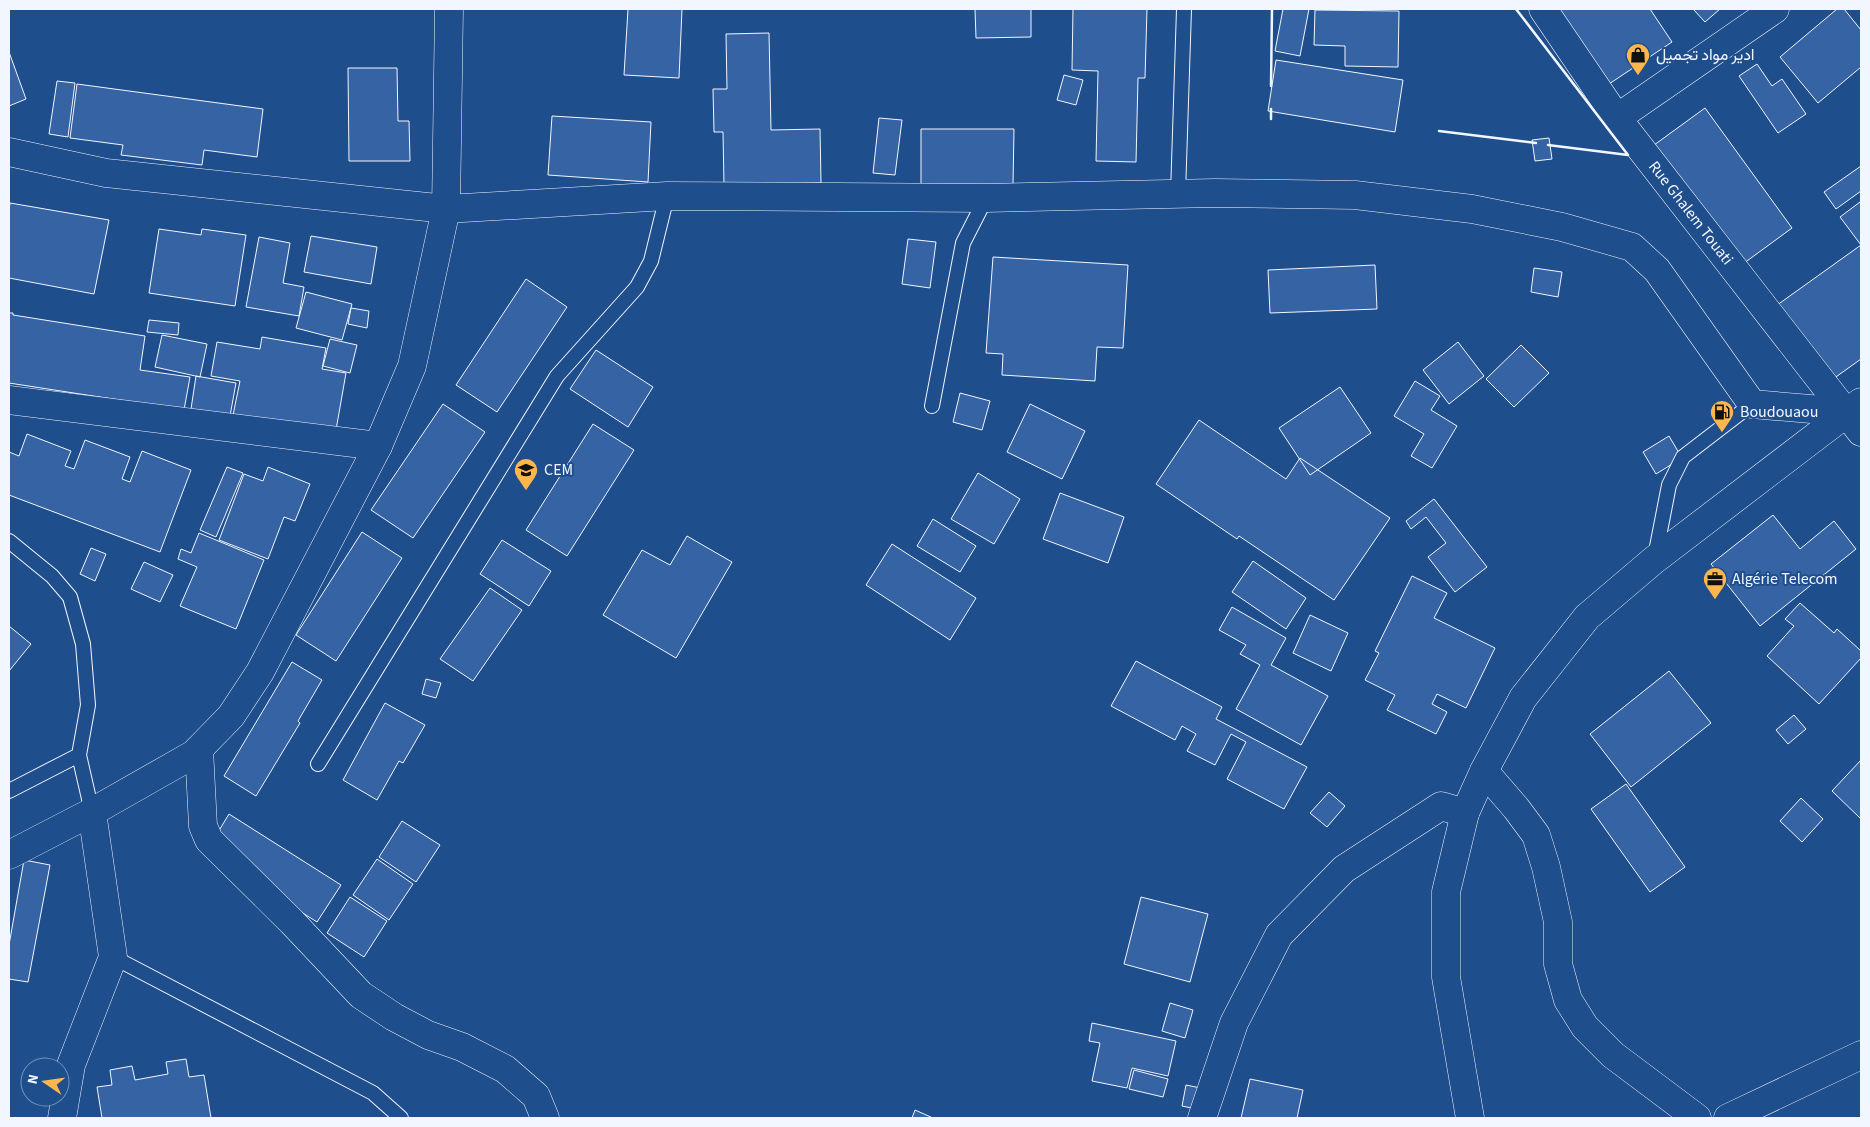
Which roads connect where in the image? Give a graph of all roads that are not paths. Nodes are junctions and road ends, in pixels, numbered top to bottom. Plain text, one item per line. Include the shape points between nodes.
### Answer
1 (449, 9) edge
2 (1184, 9) edge
3 (1543, 9) edge
4 (1775, 9) edge
5 (1617, 118) junction
6 (9, 152) edge
7 (1178, 194) junction
8 (667, 196) junction
9 (986, 198) junction
10 (446, 208) junction
11 (9, 400) edge
12 (1752, 404) junction
13 (932, 406) dead end
14 (1857, 415) edge
15 (378, 446) junction
16 (9, 541) edge
17 (1654, 560) junction
18 (199, 750) junction
19 (79, 755) junction
20 (318, 764) dead end
21 (1484, 771) junction
22 (9, 791) edge
23 (92, 812) junction
24 (1465, 813) junction
25 (9, 855) edge
26 (113, 957) junction
27 (1861, 1043) edge
28 (1852, 1059) edge
29 (62, 1118) edge
30 (401, 1118) edge
31 (545, 1118) edge
32 (1202, 1118) edge
33 (1470, 1118) edge
34 (1697, 1118) edge
35 (1728, 1118) edge

1 - 10 street
2 - 7 lane
3 - 5 street, Rue Ghalem Touati
4 - 5 street
5 - 14 street, Rue Ghalem Touati
6 - 10 street via 106,173
7 - 9 street
7 - 12 street via 1355,196 1472,209 1562,227 1632,247 1657,270
8 - 9 street
8 - 10 street
8 - 20 lane via 651,261 637,288 557,376
9 - 13 lane via 962,243
10 - 15 street via 412,366
11 - 15 street
12 - 14 street
12 - 17 lane via 1684,457 1669,485
14 - 17 street
15 - 18 street via 260,672 231,716
16 - 19 lane via 52,576 70,597 83,644 88,705
17 - 21 street via 1587,617 1523,698
18 - 23 street
18 - 31 street via 204,826 209,840 361,994 428,1035 462,1047 505,1069 536,1096
19 - 22 lane
19 - 23 lane
21 - 24 street
21 - 34 street via 1536,835 1558,922 1558,964 1568,1000 1585,1027 1613,1055
23 - 25 street
23 - 26 street
24 - 32 street via 1441,806 1344,869 1280,936 1234,1023
24 - 33 street via 1446,892 1446,977
26 - 29 street via 71,1065
26 - 30 lane via 374,1093
27 - 28 street
28 - 35 street

